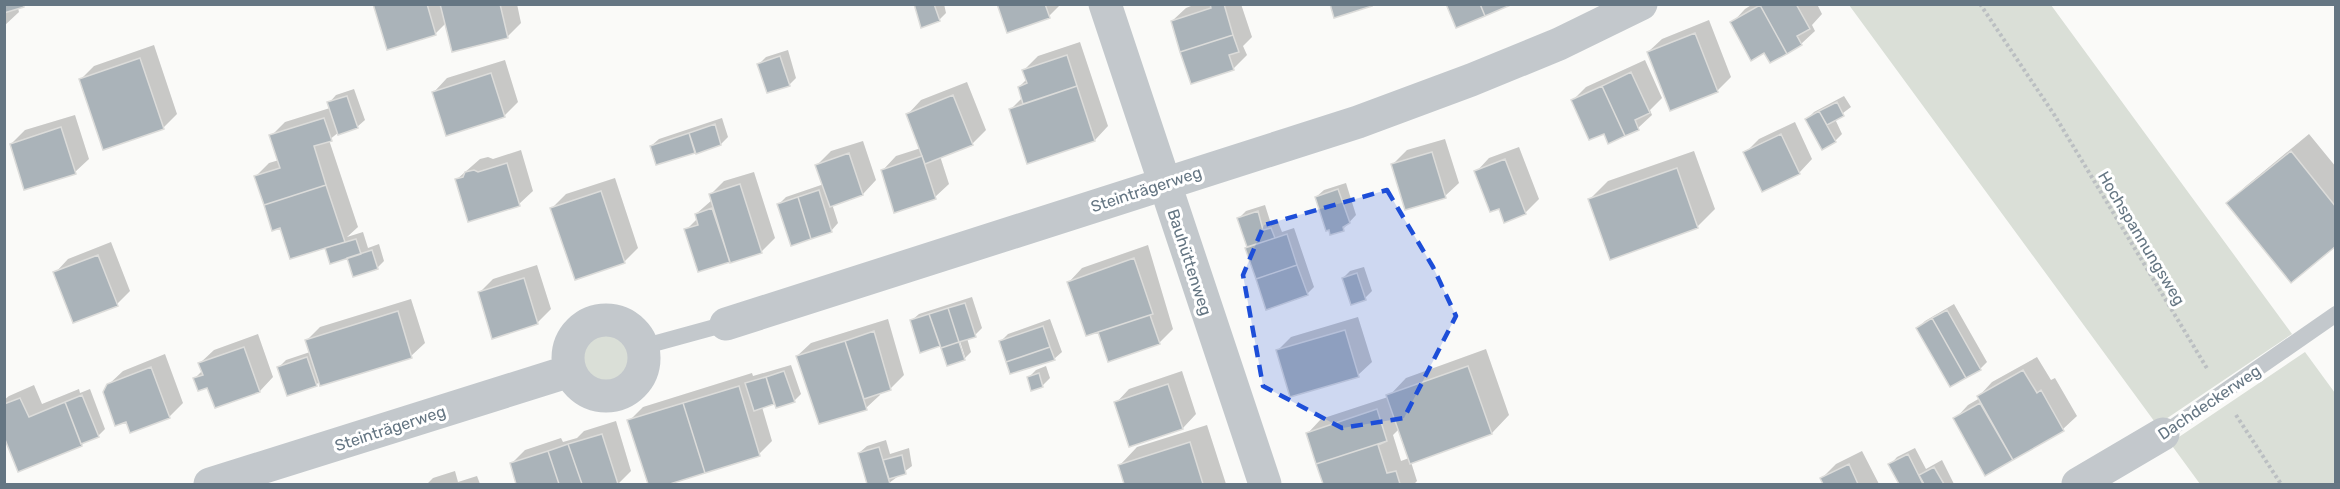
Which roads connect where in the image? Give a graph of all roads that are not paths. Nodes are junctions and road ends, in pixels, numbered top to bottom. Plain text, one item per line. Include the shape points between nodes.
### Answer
1 (1105, 4) edge
2 (1641, 4) edge
3 (1164, 183) junction
4 (2336, 314) edge
5 (726, 324) joint
6 (642, 347) junction
7 (570, 371) junction
8 (2163, 434) joint
9 (210, 484) edge
10 (1265, 484) edge
11 (2078, 484) edge

1 - 3 street, Bauhüttenweg
2 - 3 street, Steinträgerweg via 1472,80 1358,122
3 - 5 street, Steinträgerweg
3 - 10 street, Bauhüttenweg
4 - 8 lane, Dachdeckerweg
5 - 6 lane, Steinträgerweg
6 - 7 street via 641,373 625,392 599,396 576,383
6 - 7 street via 628,327 612,321 594,322 583,328 570,347
7 - 9 street, Steinträgerweg
8 - 11 street, Dachdeckerweg

